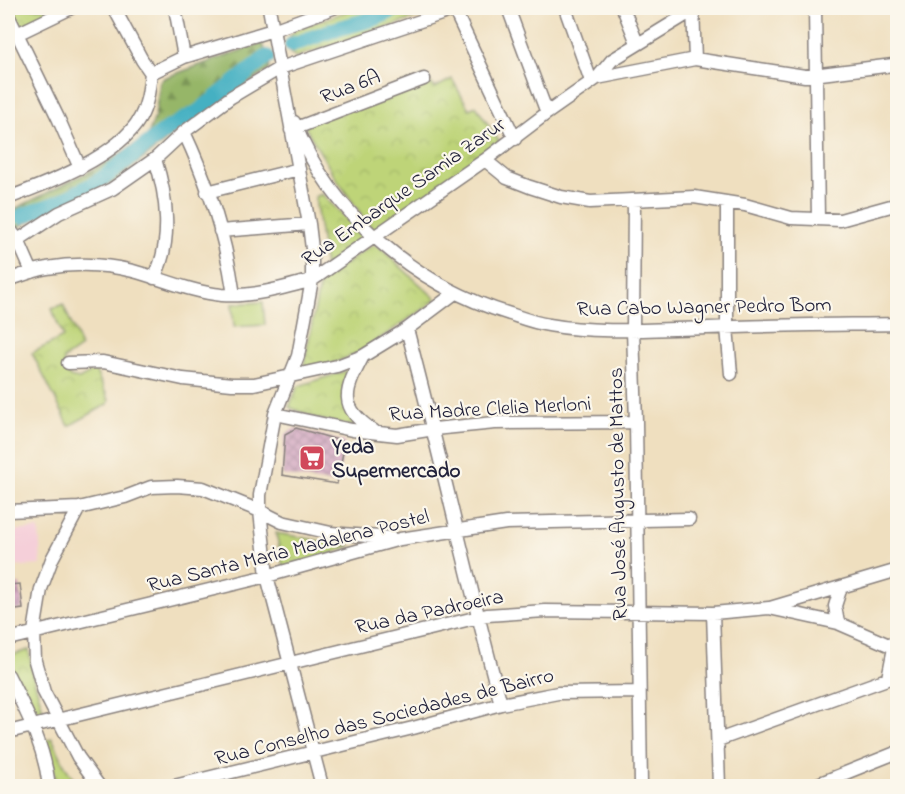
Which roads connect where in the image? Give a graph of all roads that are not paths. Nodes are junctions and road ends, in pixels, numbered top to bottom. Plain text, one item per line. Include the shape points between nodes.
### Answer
1 (71, 8) edge
2 (114, 8) edge
3 (175, 8) edge
4 (268, 8) edge
5 (333, 8) edge
6 (456, 8) edge
7 (508, 8) edge
8 (565, 8) edge
9 (623, 8) edge
10 (695, 8) edge
11 (815, 8) edge
12 (8, 15) edge
13 (273, 30) junction
14 (17, 34) junction
15 (637, 43) junction
16 (184, 57) junction
17 (695, 59) junction
18 (893, 65) dead end
19 (280, 68) junction
20 (151, 73) junction
21 (815, 76) junction
22 (424, 79) dead end
23 (594, 80) junction
24 (547, 113) junction
25 (294, 129) junction
26 (184, 132) junction
27 (514, 139) junction
28 (155, 159) junction
29 (485, 160) junction
30 (80, 168) junction
31 (299, 169) junction
32 (207, 192) junction
33 (8, 198) edge
34 (634, 202) junction
35 (727, 202) junction
36 (897, 204) edge
37 (818, 219) junction
38 (309, 224) junction
39 (8, 227) edge
40 (220, 231) junction
41 (375, 238) junction
42 (18, 240) junction
43 (8, 252) edge
44 (32, 272) junction
45 (154, 278) junction
46 (8, 280) edge
47 (312, 280) junction
48 (455, 293) junction
49 (234, 294) junction
50 (897, 324) edge
51 (727, 327) junction
52 (407, 329) junction
53 (633, 330) junction
54 (363, 356) junction
55 (68, 363) dead end
56 (731, 374) dead end
57 (290, 377) junction
58 (275, 414) junction
59 (636, 422) junction
60 (434, 429) junction
61 (377, 433) junction
62 (79, 508) junction
63 (260, 511) junction
64 (8, 512) edge
65 (638, 519) junction
66 (689, 519) dead end
67 (456, 530) junction
68 (400, 539) junction
69 (897, 570) edge
70 (267, 576) junction
71 (841, 587) junction
72 (769, 608) junction
73 (639, 611) junction
74 (713, 613) junction
75 (477, 617) junction
76 (838, 623) junction
77 (34, 632) junction
78 (8, 639) edge
79 (896, 649) edge
80 (290, 662) junction
81 (8, 675) edge
82 (893, 676) edge
83 (639, 692) junction
84 (501, 704) junction
85 (58, 719) junction
86 (34, 725) junction
87 (8, 732) edge
88 (718, 740) junction
89 (313, 752) junction
90 (897, 752) edge
91 (49, 786) edge
92 (99, 786) edge
93 (174, 786) edge
94 (322, 786) edge
95 (641, 786) edge
96 (719, 786) edge
97 (813, 786) edge

1 - 14 street
2 - 20 street
3 - 16 street
4 - 13 street
5 - 13 street
6 - 19 street
6 - 27 street
7 - 24 street
8 - 23 street
9 - 15 street
10 - 15 street
10 - 17 street
11 - 21 street
12 - 14 street
13 - 16 street
13 - 19 street
14 - 30 street
15 - 23 street via 612,60
16 - 20 street
17 - 21 street
17 - 23 street
18 - 21 street
19 - 25 street
19 - 26 street via 231,97
20 - 30 street via 140,119 108,151
21 - 37 street
22 - 25 street, Rua 6A
23 - 24 street, Rua Embarque Samia Zarur
24 - 27 street, Rua Embarque Samia Zarur
25 - 31 street
25 - 41 street, Rua Cabo Wagner Pedro Bom via 343,204
26 - 28 street
26 - 32 street
27 - 29 street, Rua Embarque Samia Zarur
28 - 42 street via 112,189 59,213
28 - 45 street via 165,201 166,230 160,267
29 - 34 street via 507,178 561,197 590,202
29 - 41 street, Rua Embarque Samia Zarur
30 - 33 street
31 - 32 street
31 - 38 street
32 - 40 street
34 - 35 street via 673,197
34 - 53 street, Rua José Augusto de Mattos
35 - 37 street via 791,218
35 - 51 street
36 - 37 street via 840,220
38 - 40 street
38 - 47 street
39 - 42 street
40 - 49 street
41 - 47 street, Rua Embarque Samia Zarur
41 - 48 street, Rua Cabo Wagner Pedro Bom
42 - 43 street
42 - 44 street
44 - 45 street, Rua Embarque Samia Zarur via 72,265 115,267
44 - 46 street, Rua Embarque Samia Zarur
45 - 49 street, Rua Embarque Samia Zarur via 205,293
47 - 49 street, Rua Embarque Samia Zarur via 281,289
47 - 57 street via 298,356
48 - 52 street
48 - 53 street, Rua Cabo Wagner Pedro Bom via 548,325
50 - 51 street, Rua Cabo Wagner Pedro Bom
51 - 53 street, Rua Cabo Wagner Pedro Bom
51 - 56 street
52 - 54 street
52 - 60 street
53 - 59 street, Rua José Augusto de Mattos
54 - 57 street
54 - 61 street via 349,383 347,397 351,411
55 - 57 street via 103,362 183,379 232,384
57 - 58 street
58 - 61 street, Rua Madre Clelia Merloni
58 - 63 street
59 - 60 street, Rua Madre Clelia Merloni via 495,423
59 - 65 street, Rua José Augusto de Mattos
60 - 61 street, Rua Madre Clelia Merloni via 397,435
60 - 67 street
62 - 63 street via 151,487 177,486 203,488
62 - 64 street
62 - 77 street via 41,589
63 - 68 street via 307,528
63 - 70 street
65 - 66 street, Rua Santa Maria Madalena Postel
65 - 67 street, Rua Santa Maria Madalena Postel via 506,523
65 - 73 street, Rua José Augusto de Mattos
67 - 68 street, Rua Santa Maria Madalena Postel
67 - 75 street
68 - 70 street, Rua Santa Maria Madalena Postel
69 - 71 street
70 - 77 street, Rua Santa Maria Madalena Postel
70 - 80 street
71 - 72 street
71 - 76 street via 834,606
72 - 74 street, Rua da Padroeira
72 - 76 street, Rua da Padroeira
73 - 74 street, Rua da Padroeira
73 - 75 street, Rua da Padroeira via 545,611
73 - 83 street, Rua José Augusto de Mattos
74 - 88 street
75 - 80 street, Rua da Padroeira
75 - 84 street
76 - 79 street, Rua da Padroeira
77 - 78 street, Rua Santa Maria Madalena Postel
77 - 85 street via 35,661 44,692
79 - 82 street
80 - 85 street, Rua da Padroeira
80 - 89 street
81 - 86 street
82 - 88 street
83 - 84 street, Rua Conselho das Sociedades de Bairro via 558,693
83 - 95 street, Rua José Augusto de Mattos
84 - 89 street, Rua Conselho das Sociedades de Bairro
85 - 86 street, Rua da Padroeira
85 - 92 street via 78,758
86 - 87 street, Rua da Padroeira
86 - 91 street
88 - 96 street
89 - 93 street, Rua Conselho das Sociedades de Bairro
89 - 94 street
90 - 97 street

